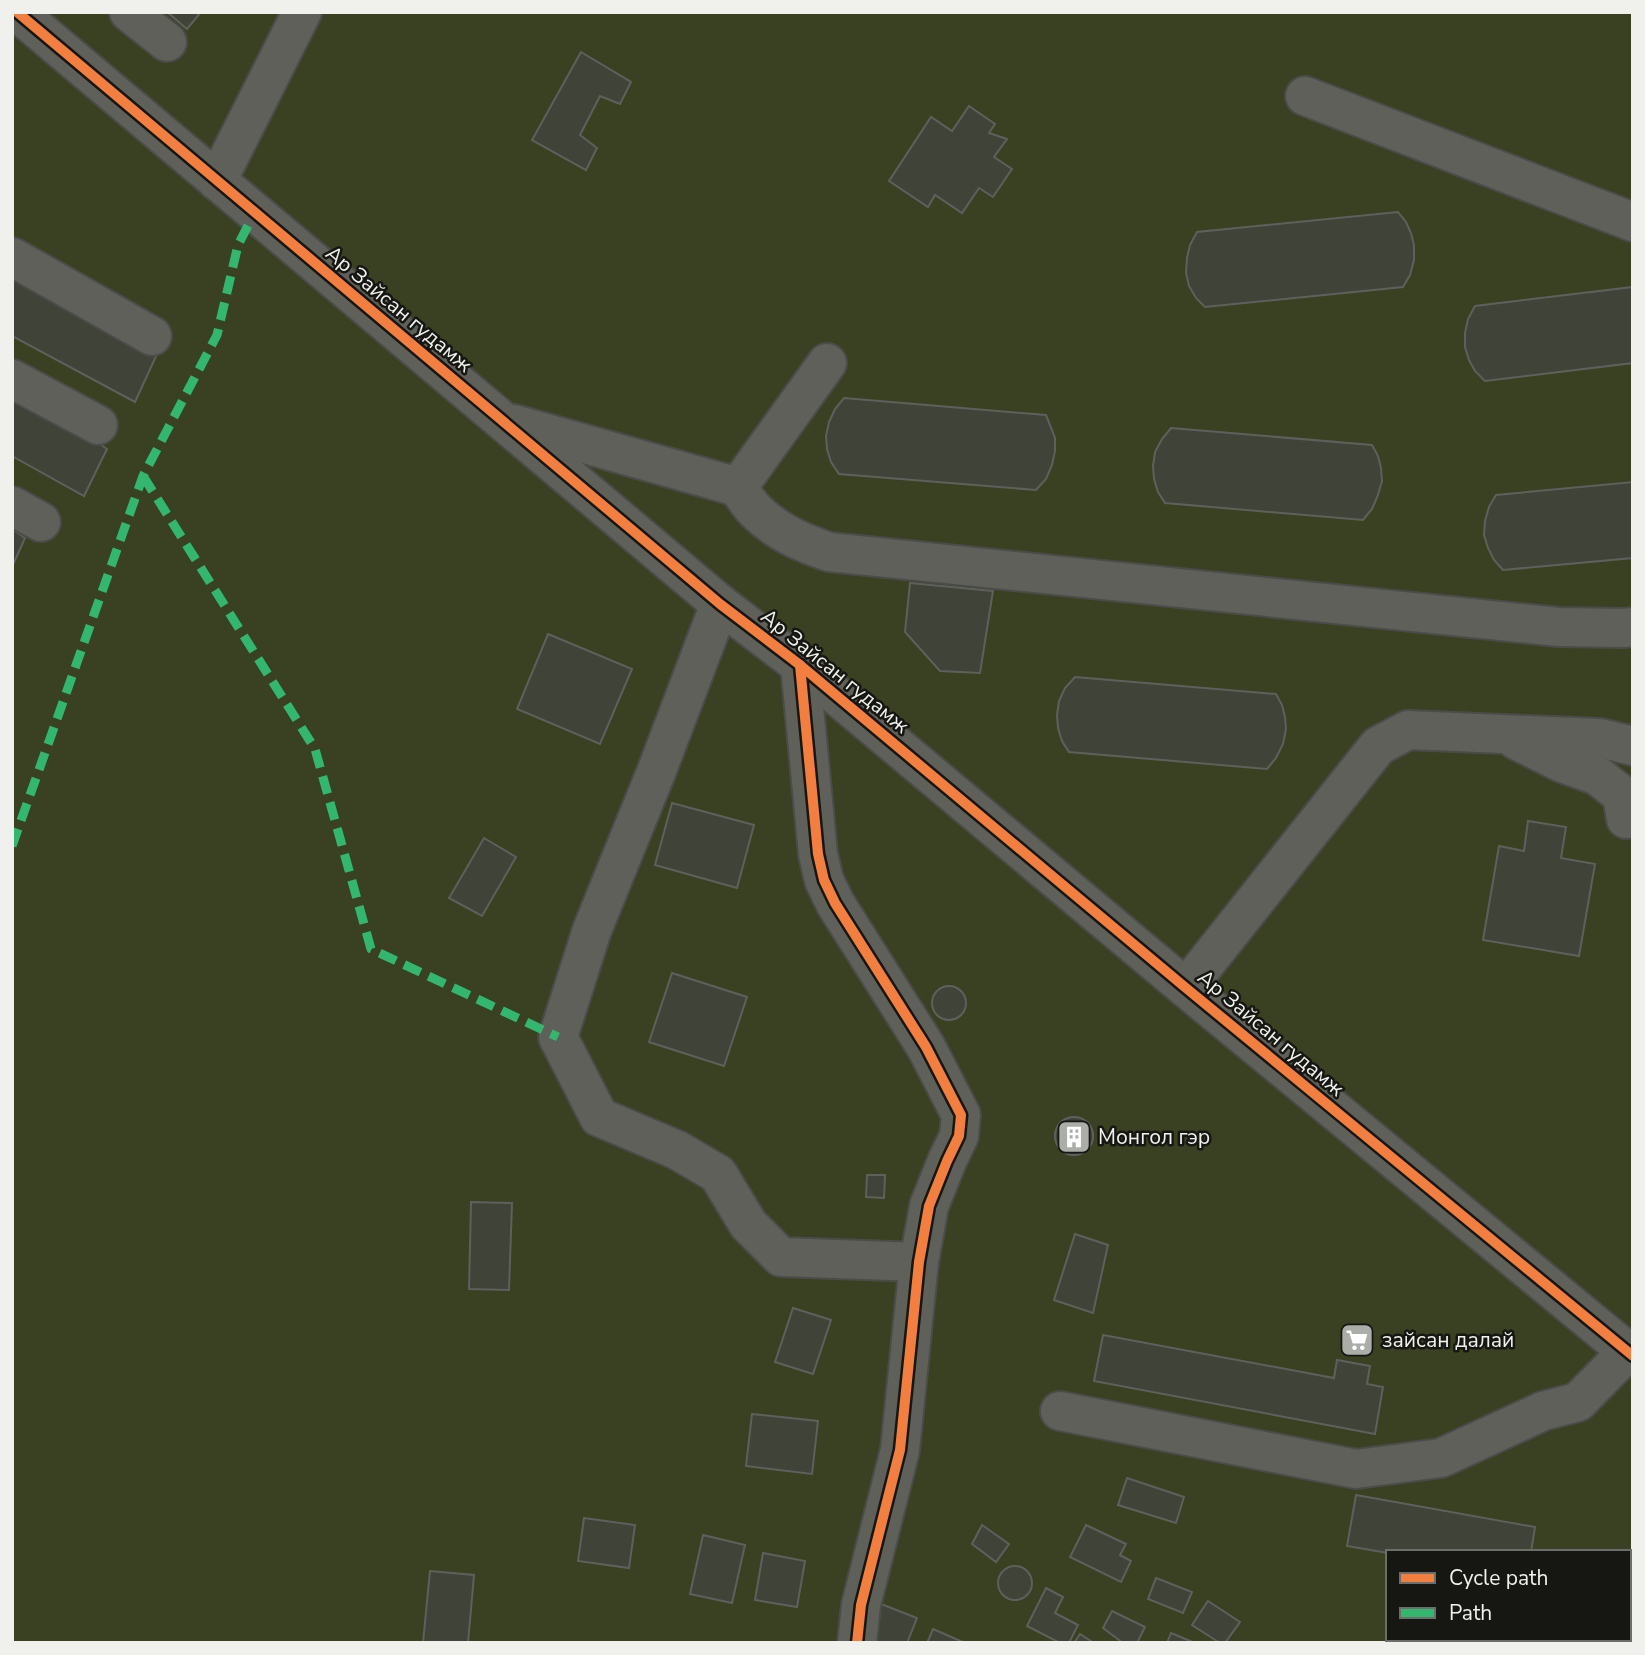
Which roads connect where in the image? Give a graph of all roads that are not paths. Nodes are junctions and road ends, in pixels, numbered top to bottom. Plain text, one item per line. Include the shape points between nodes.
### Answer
1 (16, 12) edge
2 (129, 12) edge
3 (302, 12) edge
4 (167, 42) dead end
5 (1305, 96) dead end
6 (217, 181) junction
7 (1633, 222) edge
8 (12, 257) edge
9 (152, 336) dead end
10 (827, 363) dead end
11 (12, 379) edge
12 (502, 420) junction
13 (97, 425) dead end
14 (737, 487) junction
15 (720, 604) junction
16 (1633, 626) edge
17 (800, 665) junction
18 (1502, 733) junction
19 (1633, 746) edge
20 (1633, 814) edge
21 (1186, 988) junction
22 (919, 1262) junction
23 (1630, 1354) edge
24 (1060, 1411) dead end
25 (857, 1643) edge

1 - 6 street, Ар Зайсан гудамж
2 - 4 street
3 - 6 street
5 - 7 street
6 - 12 street, Ар Зайсан гудамж
8 - 9 street
10 - 14 street
11 - 13 street
12 - 14 street
12 - 15 street, Ар Зайсан гудамж
14 - 16 street via 773,525 796,540 829,552 1559,627
15 - 17 street, Ар Зайсан гудамж
15 - 22 street via 593,930 558,1037 599,1117 677,1150 718,1174 748,1224 781,1257
17 - 21 street, Ар Зайсан гудамж
17 - 22 street via 824,880 926,1047 961,1115 959,1136 929,1206
18 - 19 street via 1600,738
18 - 20 street via 1598,776 1622,795 1626,819
18 - 21 street via 1408,730 1378,746
21 - 23 street, Ар Зайсан гудамж
22 - 25 street via 900,1450 861,1605
23 - 24 street via 1578,1402 1543,1411 1441,1458 1356,1469

